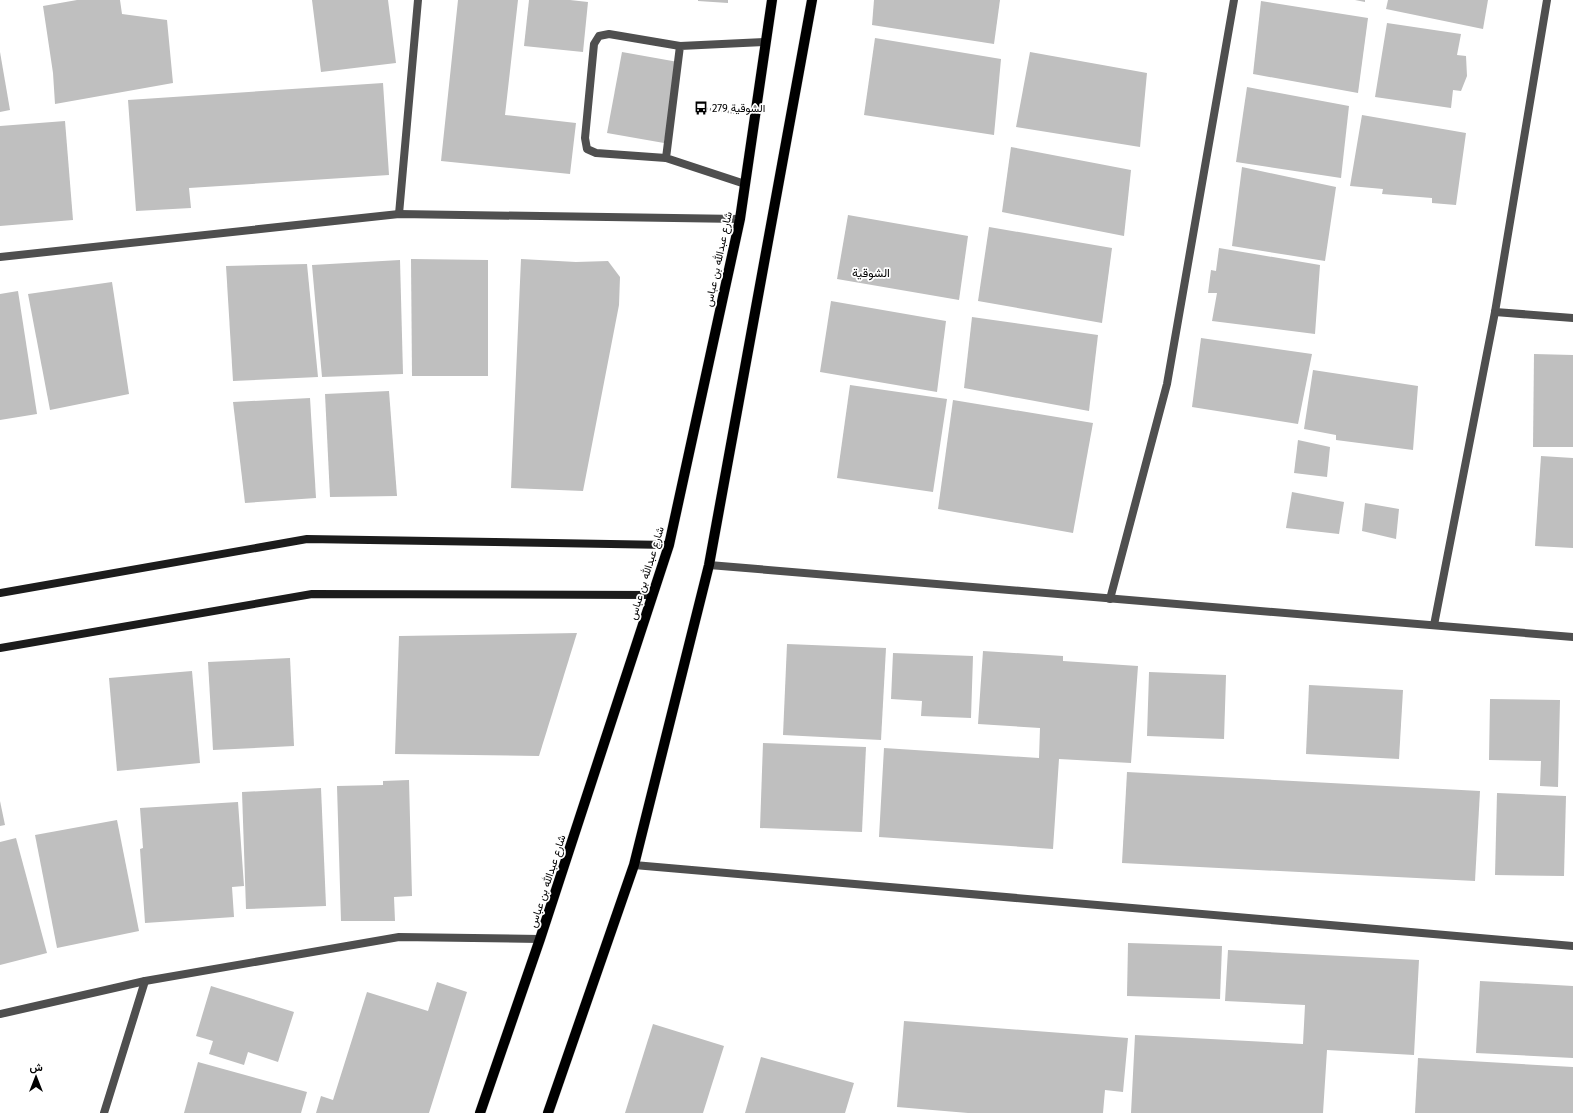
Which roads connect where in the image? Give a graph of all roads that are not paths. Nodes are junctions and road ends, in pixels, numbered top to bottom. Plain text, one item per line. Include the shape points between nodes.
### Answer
1 (418, 0) edge
2 (772, 0) edge
3 (812, 0) edge
4 (1234, 0) edge
5 (1547, 0) edge
6 (766, 42) junction
7 (680, 46) junction
8 (666, 158) junction
9 (745, 184) junction
10 (399, 214) junction
11 (740, 219) junction
12 (0, 257) edge
13 (1495, 312) junction
14 (1573, 318) edge
15 (669, 545) junction
16 (709, 565) junction
17 (0, 594) edge
18 (653, 595) junction
19 (1110, 599) junction
20 (1434, 626) junction
21 (1573, 637) edge
22 (0, 648) edge
23 (634, 866) junction
24 (540, 939) junction
25 (1573, 946) edge
26 (145, 981) junction
27 (0, 1014) edge
28 (104, 1113) edge
29 (480, 1113) edge
30 (548, 1113) edge

1 - 10 street
2 - 6 main road, شارع عبدالله بن عباس
3 - 16 main road
4 - 19 street via 1167,384
5 - 13 street
6 - 7 street
6 - 9 main road, شارع عبدالله بن عباس
7 - 8 street
7 - 8 street via 609,34 599,36 594,44 585,138 587,149 596,153
8 - 9 street
9 - 11 main road, شارع عبدالله بن عباس
10 - 11 street
10 - 12 street
11 - 15 main road, شارع عبدالله بن عباس
13 - 14 street
13 - 20 street
15 - 17 street via 306,539
15 - 18 main road, شارع عبدالله بن عباس
16 - 19 street
16 - 23 main road
18 - 22 street via 312,594
18 - 24 main road, شارع عبدالله بن عباس
19 - 20 street
20 - 21 street
23 - 25 street
23 - 30 main road
24 - 26 street via 399,937
24 - 29 main road, شارع عبدالله بن عباس
26 - 27 street
26 - 28 street

